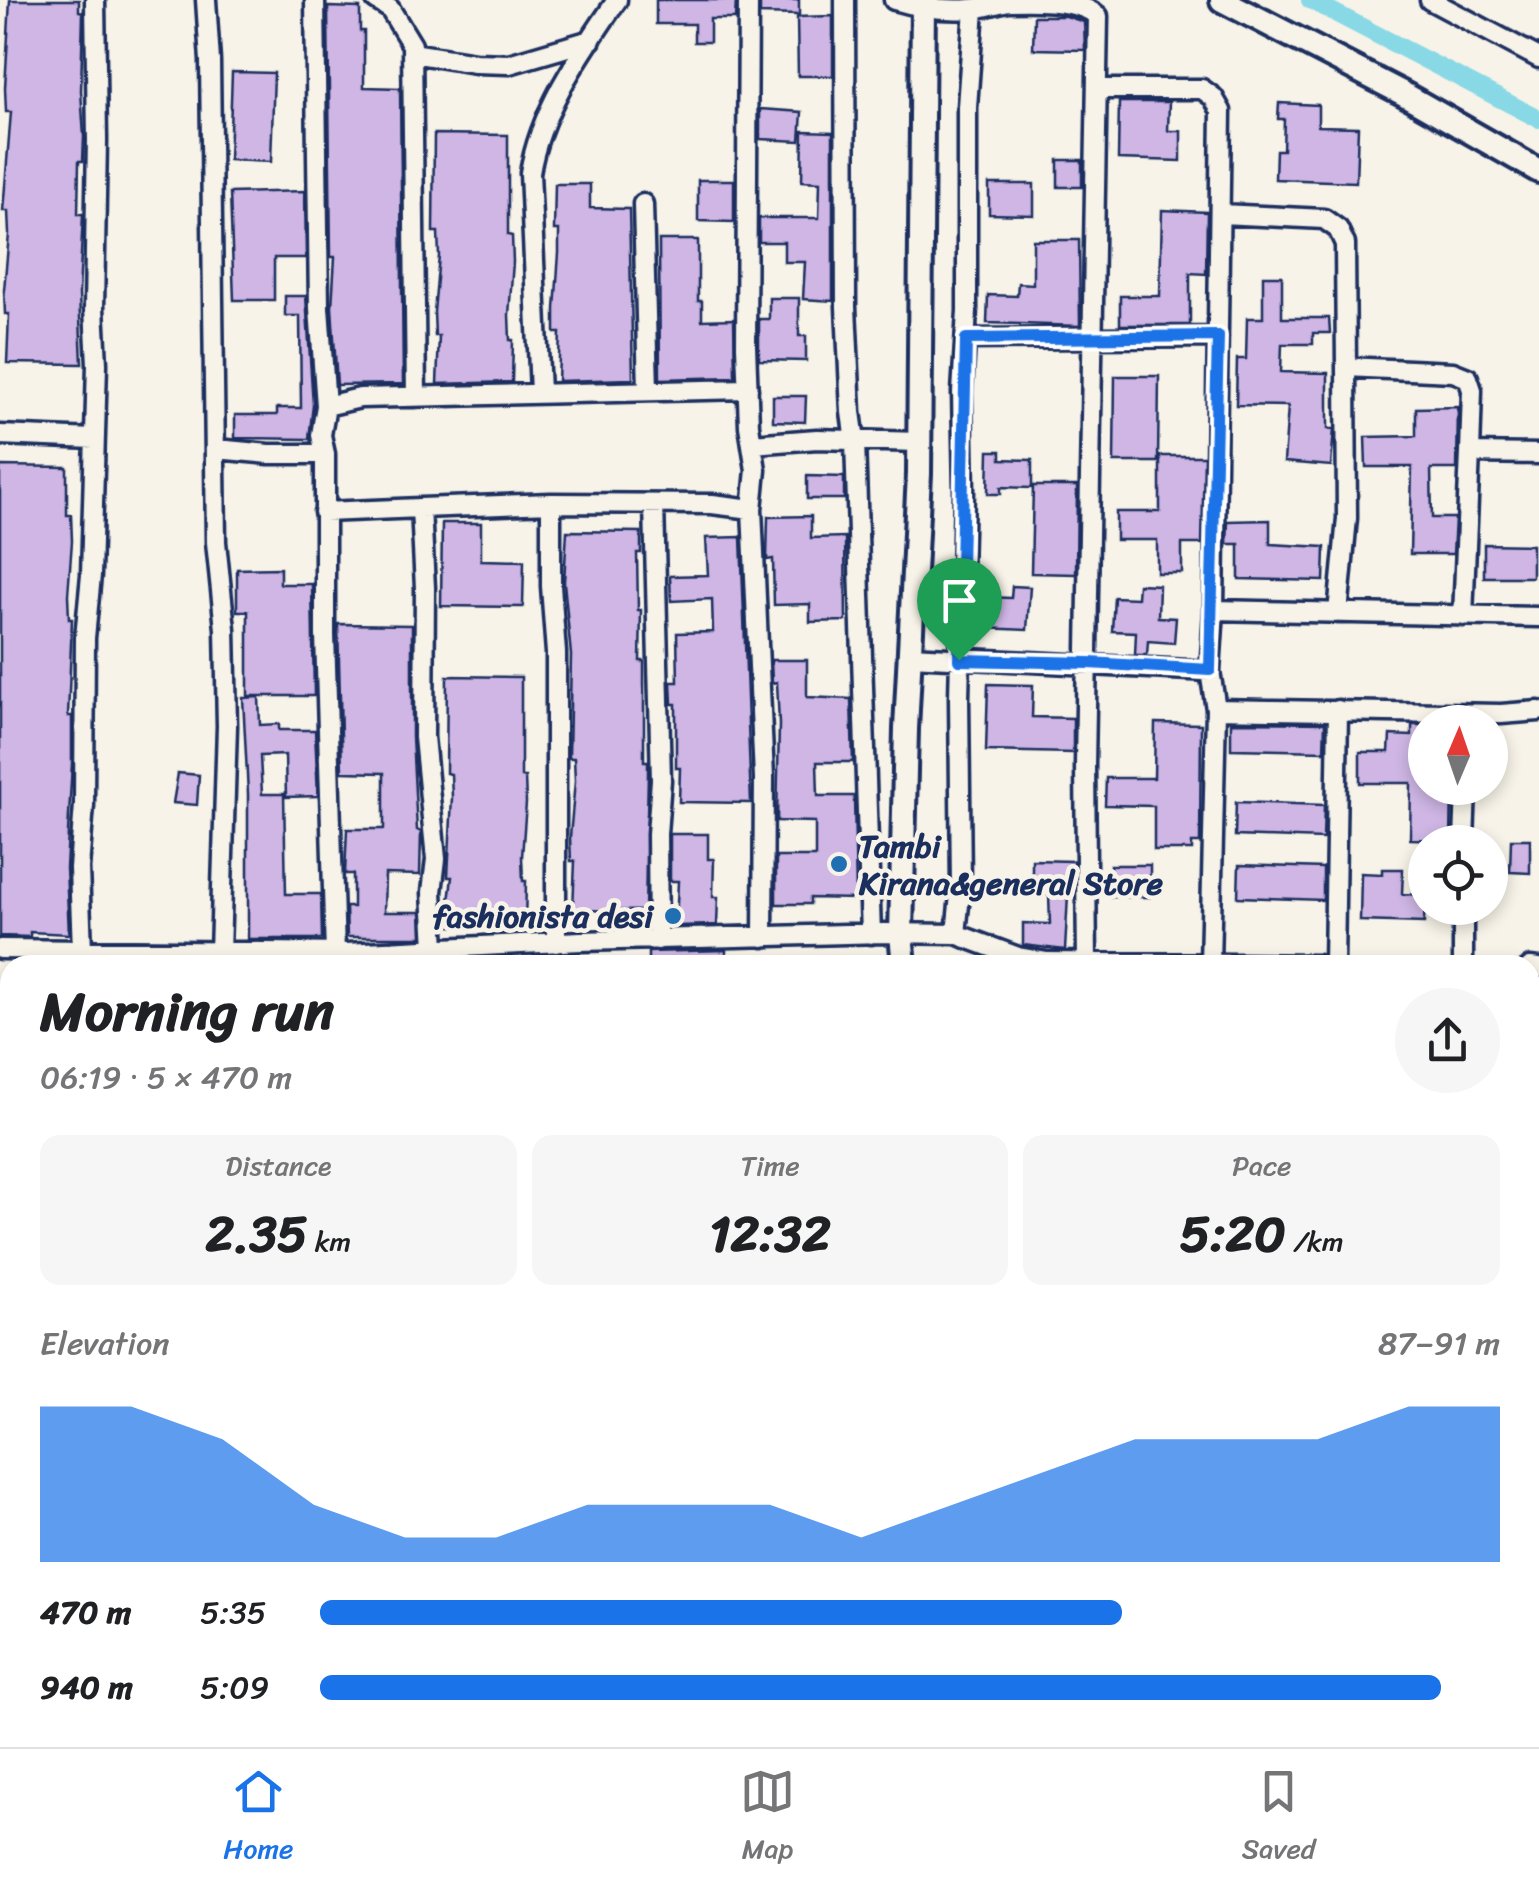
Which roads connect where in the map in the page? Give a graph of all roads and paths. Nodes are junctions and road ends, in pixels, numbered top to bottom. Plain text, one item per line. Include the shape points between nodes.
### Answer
1 (95, 0) edge
2 (206, 0) edge
3 (315, 0) edge
4 (376, 0) edge
5 (618, 0) edge
6 (748, 0) edge
7 (845, 0) edge
8 (894, 0) edge
9 (1222, 0) edge
10 (1430, 0) edge
11 (923, 4) edge
12 (974, 9) junction
13 (591, 40) junction
14 (412, 53) junction
15 (1539, 58) edge
16 (1098, 89) junction
17 (1539, 171) edge
18 (643, 204) dead end
19 (1221, 214) junction
20 (1218, 336) junction
21 (1092, 337) junction
22 (966, 339) junction
23 (1346, 368) junction
24 (648, 390) junction
25 (748, 390) junction
26 (540, 392) junction
27 (416, 397) junction
28 (326, 406) junction
29 (0, 435) edge
30 (94, 439) junction
31 (855, 442) junction
32 (920, 442) junction
33 (752, 444) junction
34 (216, 449) junction
35 (1470, 453) junction
36 (325, 454) junction
37 (1539, 454) edge
38 (551, 502) junction
39 (654, 504) junction
40 (421, 508) junction
41 (752, 508) junction
42 (324, 512) junction
43 (1214, 610) junction
44 (1338, 613) junction
45 (1463, 616) junction
46 (1539, 617) edge
47 (910, 656) junction
48 (959, 660) junction
49 (1089, 663) junction
50 (1210, 670) junction
51 (1216, 709) junction
52 (1338, 710) junction
53 (1539, 711) edge
54 (1408, 714) edge
55 (1508, 714) edge
56 (1463, 925) edge
57 (871, 934) junction
58 (901, 934) junction
59 (956, 934) junction
60 (762, 937) junction
61 (658, 940) junction
62 (556, 943) junction
63 (435, 948) junction
64 (0, 950) edge
65 (82, 950) junction
66 (220, 952) junction
67 (336, 953) junction
68 (122, 955) edge
69 (193, 955) edge
70 (903, 955) edge
71 (1013, 955) edge
72 (1087, 955) edge
73 (1210, 955) edge
74 (1334, 955) edge
75 (1463, 955) edge

1 - 30 street
2 - 34 street
3 - 28 street via 318,308
4 - 14 street via 399,21
5 - 13 street
6 - 25 street
7 - 31 street via 846,307
8 - 11 street
9 - 17 street
10 - 15 street
11 - 12 street
11 - 32 street
12 - 16 street via 1012,0 1090,6 1098,16
12 - 22 street
13 - 14 street via 509,64
13 - 26 street via 542,123 530,174
14 - 27 street
16 - 19 street via 1202,89 1213,97 1221,111
16 - 21 street
18 - 24 street
19 - 20 street
19 - 23 street via 1324,219 1338,228 1345,244
20 - 21 street
20 - 43 street
21 - 22 street
21 - 49 street
22 - 48 street
23 - 35 street via 1468,378
23 - 44 street via 1347,518
24 - 25 street
24 - 26 street
25 - 33 street
26 - 27 street
27 - 28 street
28 - 36 street via 320,434
29 - 30 street
30 - 65 street
31 - 32 street
31 - 33 street
31 - 57 street
32 - 47 street
33 - 41 street
34 - 36 street
34 - 66 street via 227,726
35 - 37 street
35 - 45 street
36 - 42 street
38 - 39 street
38 - 40 street
38 - 62 street
39 - 41 street
39 - 61 street via 662,780
40 - 42 street
40 - 63 street
41 - 60 street via 764,778
42 - 67 street
43 - 44 street
43 - 50 street
44 - 45 street
45 - 46 street
47 - 48 street
47 - 58 street
48 - 49 street
48 - 59 street
49 - 50 street
49 - 72 street
50 - 51 street
51 - 52 street
51 - 73 street
52 - 54 street
52 - 74 street
53 - 55 street
56 - 75 street
57 - 58 street
57 - 60 street
58 - 59 street
58 - 70 street
59 - 71 street
60 - 61 street
61 - 62 street
62 - 63 street
63 - 67 street
64 - 65 street
65 - 68 street
66 - 67 street
66 - 69 street

